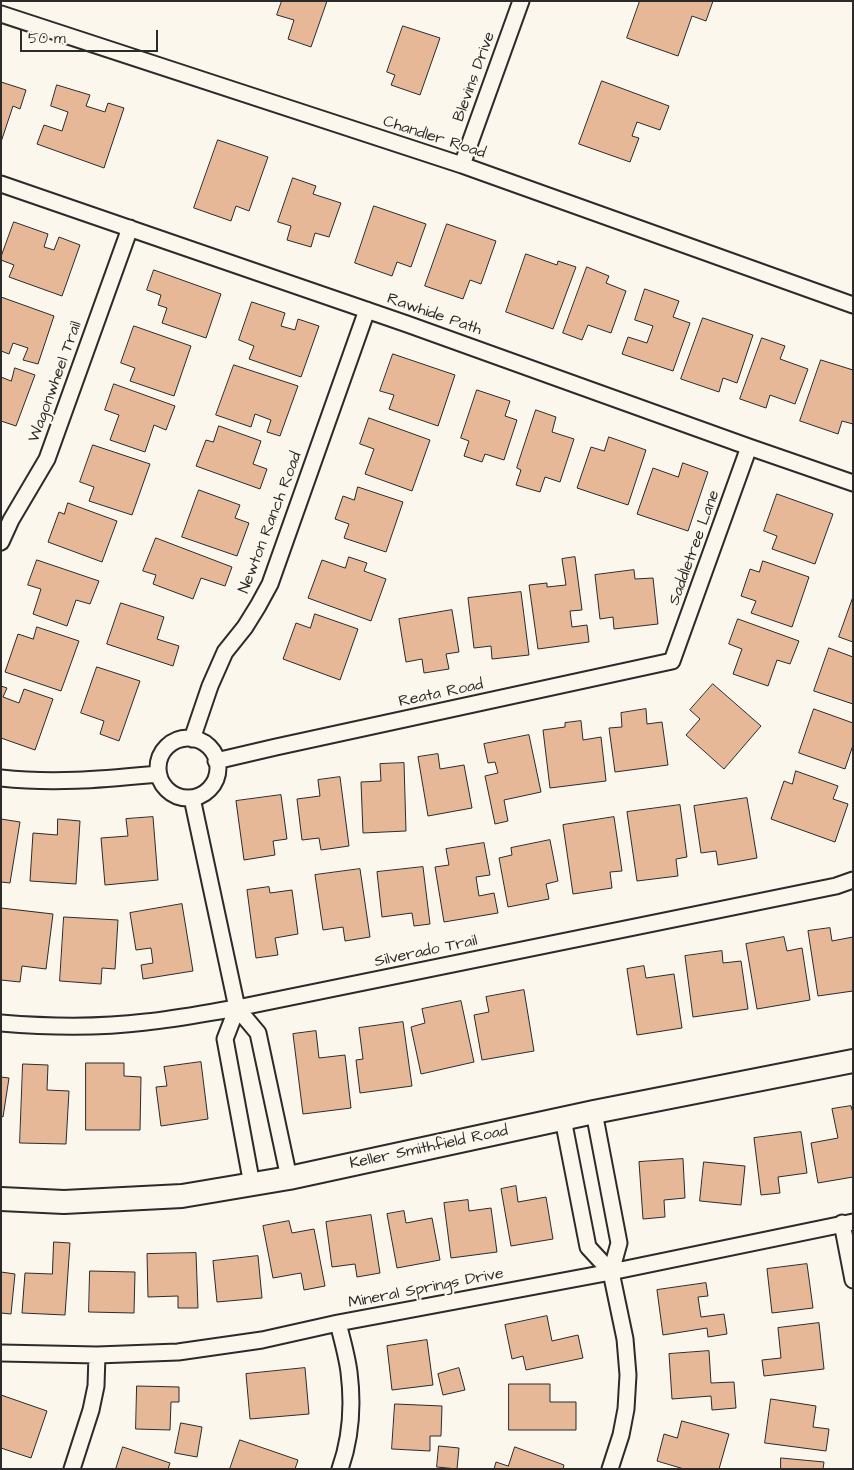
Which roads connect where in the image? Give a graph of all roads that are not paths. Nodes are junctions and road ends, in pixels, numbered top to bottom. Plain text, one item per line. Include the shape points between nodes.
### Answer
1 (521, 1) edge
2 (1, 14) edge
3 (462, 166) junction
4 (1, 184) edge
5 (130, 228) junction
6 (853, 306) edge
7 (367, 310) junction
8 (750, 447) junction
9 (853, 483) edge
10 (1, 542) edge
11 (672, 661) joint
12 (192, 739) junction
13 (216, 761) junction
14 (158, 774) junction
15 (1, 778) edge
16 (192, 798) junction
17 (853, 880) edge
18 (237, 1008) junction
19 (1, 1023) edge
20 (853, 1061) edge
21 (594, 1112) junction
22 (564, 1119) junction
23 (289, 1178) junction
24 (252, 1185) junction
25 (1, 1199) edge
26 (847, 1223) edge
27 (611, 1272) junction
28 (853, 1280) edge
29 (338, 1323) junction
30 (1, 1353) edge
31 (97, 1355) junction
32 (72, 1469) edge
33 (340, 1469) edge
34 (610, 1469) edge

1 - 3 street, Blevins Drive
2 - 3 street, Chandler Road
3 - 6 street, Chandler Road
4 - 5 street, Rawhide Path
5 - 7 street, Rawhide Path
5 - 10 street, Wagonwheel Trail via 47,459
7 - 8 street, Rawhide Path
7 - 12 street, Newton Ranch Road via 270,584 222,659
8 - 9 street, Rawhide Path
8 - 11 street, Saddletree Lane
11 - 13 street, Reata Road
12 - 13 street via 208,746
12 - 14 street via 174,742 166,748 158,764
13 - 16 street via 217,771 210,789
14 - 15 street via 56,782
14 - 16 street via 167,790 174,795
16 - 18 street
17 - 18 street, Silverado Trail
18 - 19 street, Silverado Trail via 146,1022 81,1027
18 - 23 street via 258,1032
18 - 24 street via 225,1039
20 - 21 main road, Keller Smithfield Road
21 - 22 main road, Keller Smithfield Road
21 - 27 street via 619,1243
22 - 23 main road, Keller Smithfield Road
22 - 27 street via 588,1247
23 - 24 main road, Keller Smithfield Road
24 - 25 main road, Keller Smithfield Road via 182,1196 121,1200
26 - 27 street, Mineral Springs Drive
26 - 28 street
27 - 29 street, Mineral Springs Drive
27 - 34 street via 628,1375 621,1435
29 - 31 street, Mineral Springs Drive via 262,1340 178,1352
29 - 33 street via 349,1373 351,1407 349,1434
30 - 31 street, Mineral Springs Drive
31 - 32 street via 91,1410

